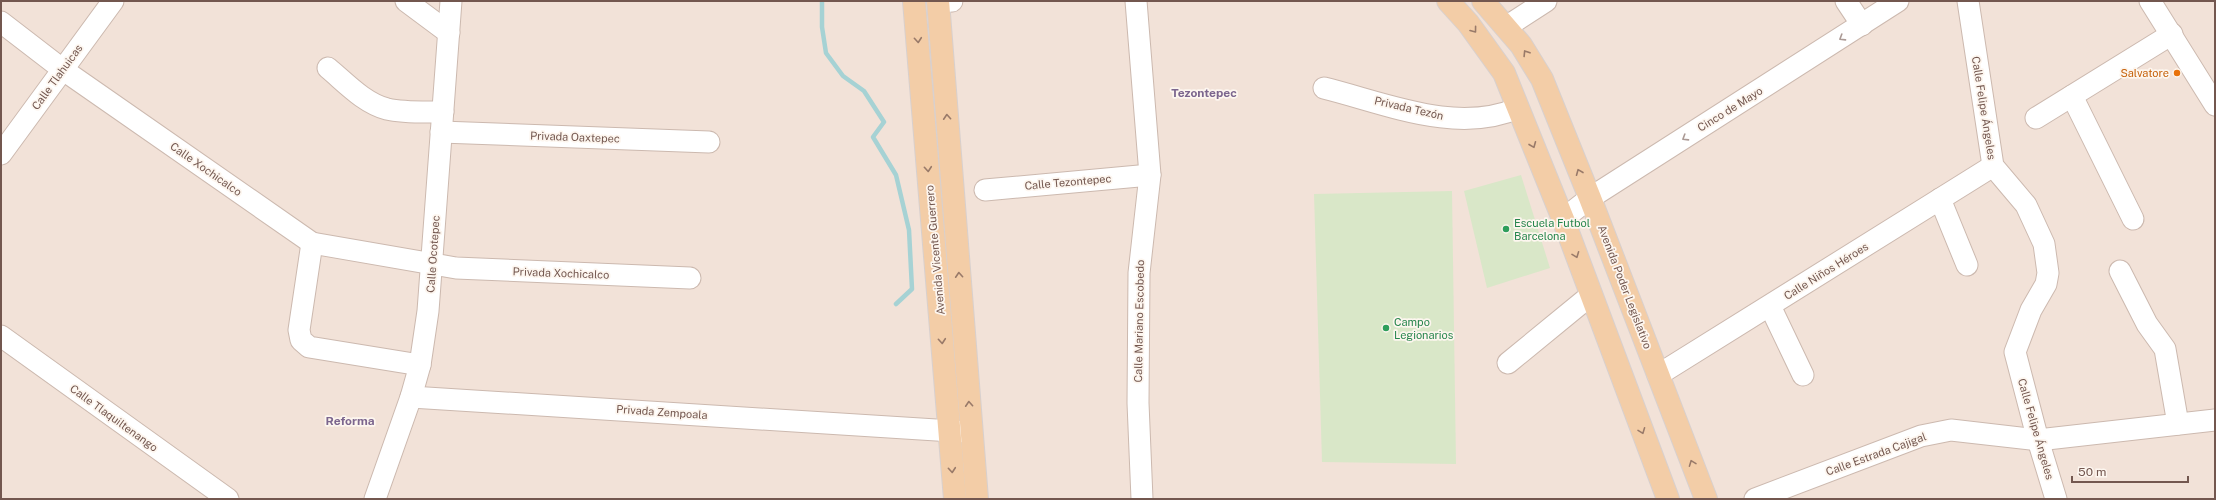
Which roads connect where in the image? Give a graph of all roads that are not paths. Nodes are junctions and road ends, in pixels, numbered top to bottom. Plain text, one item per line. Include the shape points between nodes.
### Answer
1 (113, 1) edge
2 (406, 1) edge
3 (451, 1) edge
4 (914, 1) edge
5 (943, 1) edge
6 (1136, 1) edge
7 (1448, 1) edge
8 (1483, 1) edge
9 (1546, 1) edge
10 (1846, 1) edge
11 (1898, 1) edge
12 (1968, 1) edge
13 (2150, 1) edge
14 (1, 22) edge
15 (1862, 25) junction
16 (1506, 27) junction
17 (449, 33) junction
18 (2172, 34) junction
19 (328, 68) dead end
20 (62, 69) junction
21 (1324, 88) dead end
22 (2072, 96) junction
23 (2215, 105) edge
24 (1518, 108) junction
25 (2036, 118) dead end
26 (442, 122) junction
27 (709, 142) dead end
28 (1, 154) edge
29 (1993, 166) junction
30 (1150, 175) junction
31 (985, 190) dead end
32 (1590, 198) junction
33 (1940, 200) junction
34 (1562, 219) junction
35 (2133, 219) dead end
36 (312, 243) junction
37 (433, 265) junction
38 (1967, 266) dead end
39 (2120, 271) dead end
40 (690, 278) dead end
41 (1591, 295) junction
42 (1770, 306) junction
43 (1, 336) edge
44 (1508, 362) dead end
45 (420, 365) junction
46 (1803, 374) dead end
47 (1658, 375) junction
48 (411, 397) junction
49 (2215, 420) edge
50 (2178, 424) junction
51 (949, 432) junction
52 (971, 432) junction
53 (2038, 440) junction
54 (228, 499) edge
55 (375, 499) edge
56 (955, 499) edge
57 (977, 499) edge
58 (1142, 499) edge
59 (1668, 499) edge
60 (1706, 499) edge
61 (1755, 499) edge
62 (2056, 499) edge

1 - 20 street, Calle Tlahuicas
2 - 17 street
3 - 17 street, Calle Ocotepec
4 -> 51 main road, Avenida Vicente Guerrero
52 -> 5 main road, Avenida Vicente Guerrero
6 - 30 street, Calle Mariano Escobedo
7 -> 24 main road via 1468,23 1504,73
8 - 16 main road, Avenida Poder Legislativo
9 - 16 street
10 - 15 street
11 - 15 street, Cinco de Mayo
12 - 29 street, Calle Felipe Ángeles
13 - 18 street
14 - 20 street, Calle Xochicalco
15 -> 32 street, Cinco de Mayo
32 -> 16 main road, Avenida Poder Legislativo via 1542,79 1521,45
17 - 26 street, Calle Ocotepec
18 - 22 street
18 - 23 street
19 - 26 street, Privada Oaxtepec via 375,105
20 - 28 street, Calle Tlahuicas
20 - 36 street, Calle Xochicalco
21 - 24 street, Privada Tezón via 1441,117 1503,115
22 - 25 street
22 - 35 street
24 -> 34 main road
26 - 27 street, Privada Oaxtepec
26 - 37 street, Calle Ocotepec
29 - 33 street, Calle Niños Héroes
29 - 53 street, Calle Felipe Ángeles via 2026,204 2044,244 2048,273 2046,284 2031,310 2015,352
30 - 31 street, Calle Tezontepec
30 - 58 street, Calle Mariano Escobedo via 1139,273 1138,403
32 - 34 street, Cinco de Mayo
32 - 47 main road, Avenida Poder Legislativo
33 - 38 street
33 - 42 street, Calle Niños Héroes
34 -> 41 main road
36 - 37 street, Calle Xochicalco
36 - 45 street via 299,330 301,340 309,347
37 - 40 street, Privada Xochicalco
37 - 45 street, Calle Ocotepec
39 - 50 street via 2147,324 2165,349
41 - 44 street
41 -> 59 main road
42 - 46 street
42 - 47 street, Calle Niños Héroes
43 - 54 street, Calle Tlaquiltenango
45 - 48 street, Calle Ocotepec
60 -> 47 main road, Avenida Poder Legislativo
48 - 51 street, Privada Zempoala
48 - 55 street, Calle Ocotepec
49 - 50 street, Calle Estrada Cajigal
50 - 53 street, Calle Estrada Cajigal
51 - 52 street, Privada Zempoala
51 -> 56 main road, Avenida Vicente Guerrero
52 - 57 main road, Avenida Vicente Guerrero
53 - 61 street, Calle Estrada Cajigal via 1951,430 1921,436
53 - 62 street, Calle Felipe Ángeles

